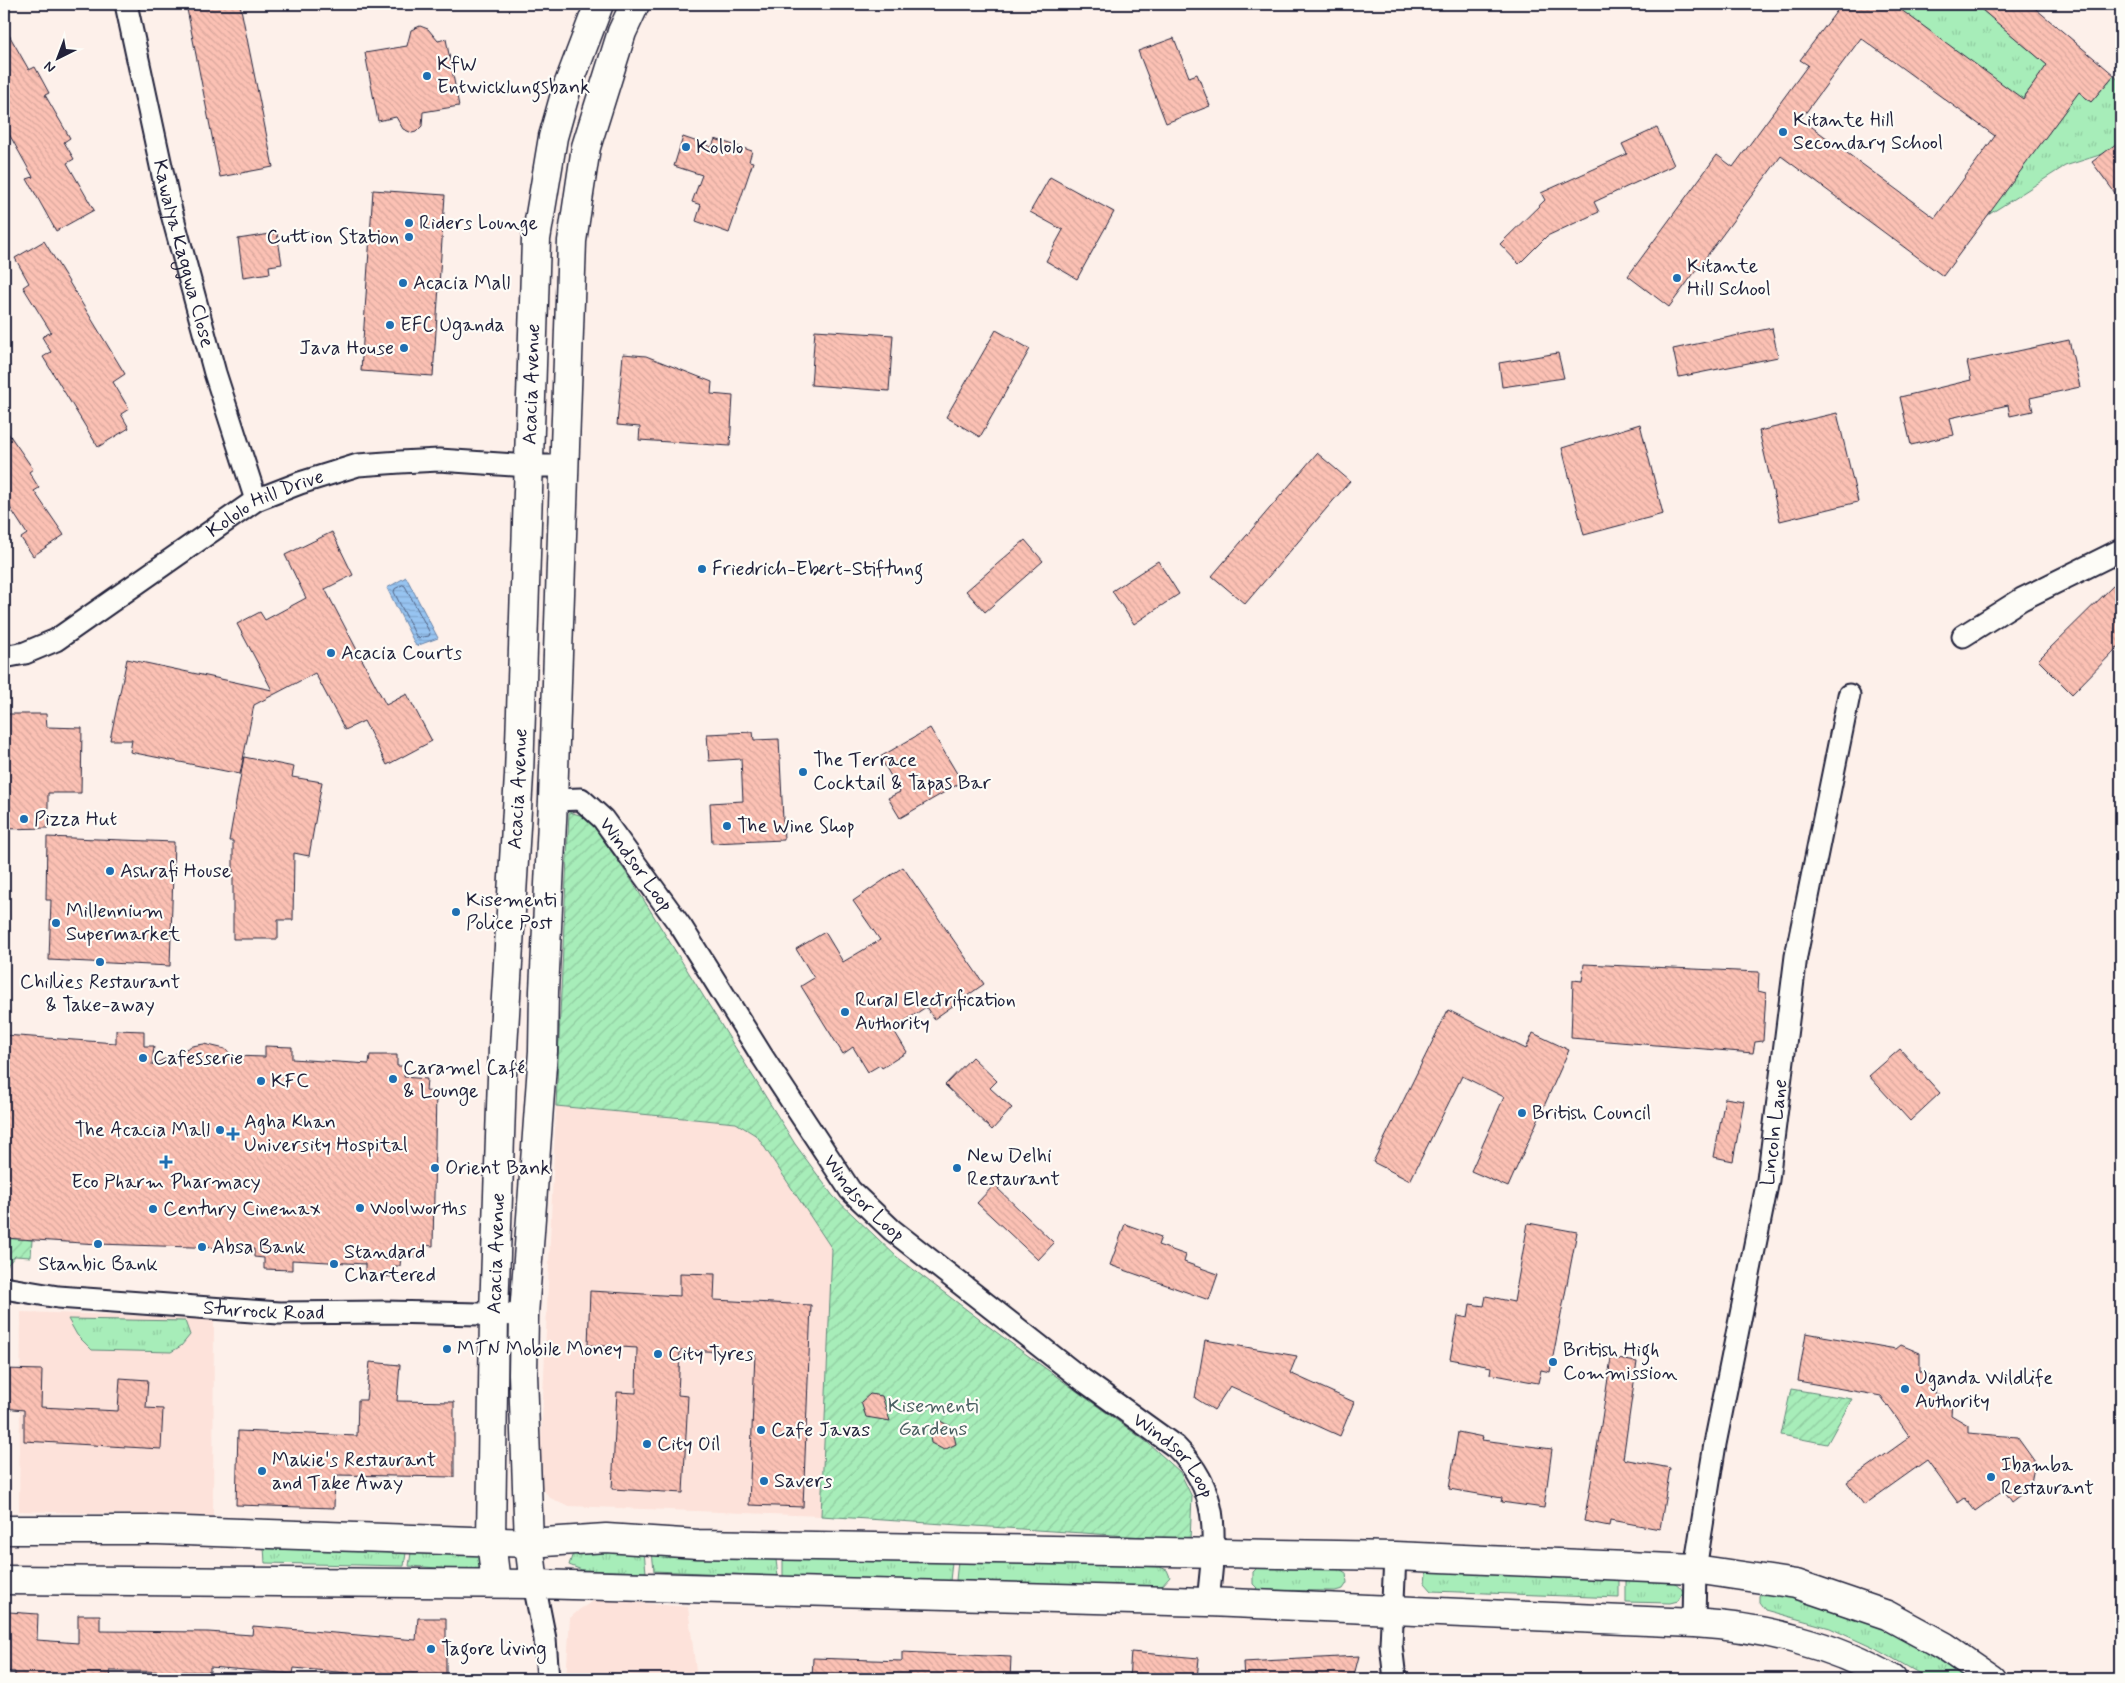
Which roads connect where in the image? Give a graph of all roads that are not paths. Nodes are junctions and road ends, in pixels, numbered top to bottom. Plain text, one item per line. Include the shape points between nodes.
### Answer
1 (126, 4) edge
2 (599, 4) edge
3 (635, 4) edge
4 (530, 466) junction
5 (564, 466) junction
6 (256, 500) junction
7 (2121, 550) edge
8 (1963, 636) dead end
9 (4, 657) edge
10 (1849, 695) dead end
11 (553, 800) junction
12 (4, 1288) edge
13 (494, 1313) junction
14 (524, 1315) junction
15 (4, 1530) edge
16 (492, 1541) junction
17 (529, 1543) junction
18 (1213, 1553) junction
19 (1395, 1556) junction
20 (1695, 1569) junction
21 (4, 1580) edge
22 (496, 1583) junction
23 (534, 1584) junction
24 (1208, 1602) junction
25 (1393, 1609) junction
26 (541, 1612) junction
27 (1694, 1623) junction
28 (548, 1679) edge
29 (1395, 1679) edge
30 (1892, 1679) edge
31 (1992, 1679) edge

1 - 6 street, Kawalya Kaggwa Close via 169,203 215,373
2 - 4 main road, Acacia Avenue via 566,91 553,137 536,239
3 - 5 main road, Acacia Avenue via 622,32 586,147 580,184 572,242
4 - 5 street, Kololo Hill Drive
4 - 6 street, Kololo Hill Drive via 439,460 358,466
4 - 13 main road, Acacia Avenue
5 - 11 main road, Acacia Avenue
6 - 9 street, Kololo Hill Drive via 56,640 25,653
7 - 8 street via 2022,599
10 - 20 street, Lincoln Lane via 1796,956 1768,1180 1715,1444
11 - 14 main road, Acacia Avenue via 543,1051
11 - 18 street, Windsor Loop via 581,799 603,819 682,928 850,1190 892,1230 1083,1380 1176,1447 1189,1461 1202,1482 1212,1513
12 - 13 street, Sturrock Road via 58,1297 279,1313
13 - 14 street, Sturrock Road
13 - 16 main road, Acacia Avenue
14 - 17 main road, Acacia Avenue
15 - 16 main road via 158,1530
16 - 17 main road
16 - 22 main road, Acacia Avenue
17 - 18 main road via 606,1538 698,1544
17 - 23 main road, Acacia Avenue
18 - 19 main road
18 - 24 street, Windsor Loop
19 - 20 main road
19 - 25 street
20 - 27 street, Lincoln Lane
20 - 31 main road via 1796,1584 1887,1615 1944,1646
21 - 22 main road
22 - 23 main road
22 - 26 street
23 - 24 main road
23 - 26 street
24 - 25 main road
25 - 27 main road
25 - 29 street via 1391,1645
26 - 28 street
27 - 30 main road via 1734,1625 1815,1644

